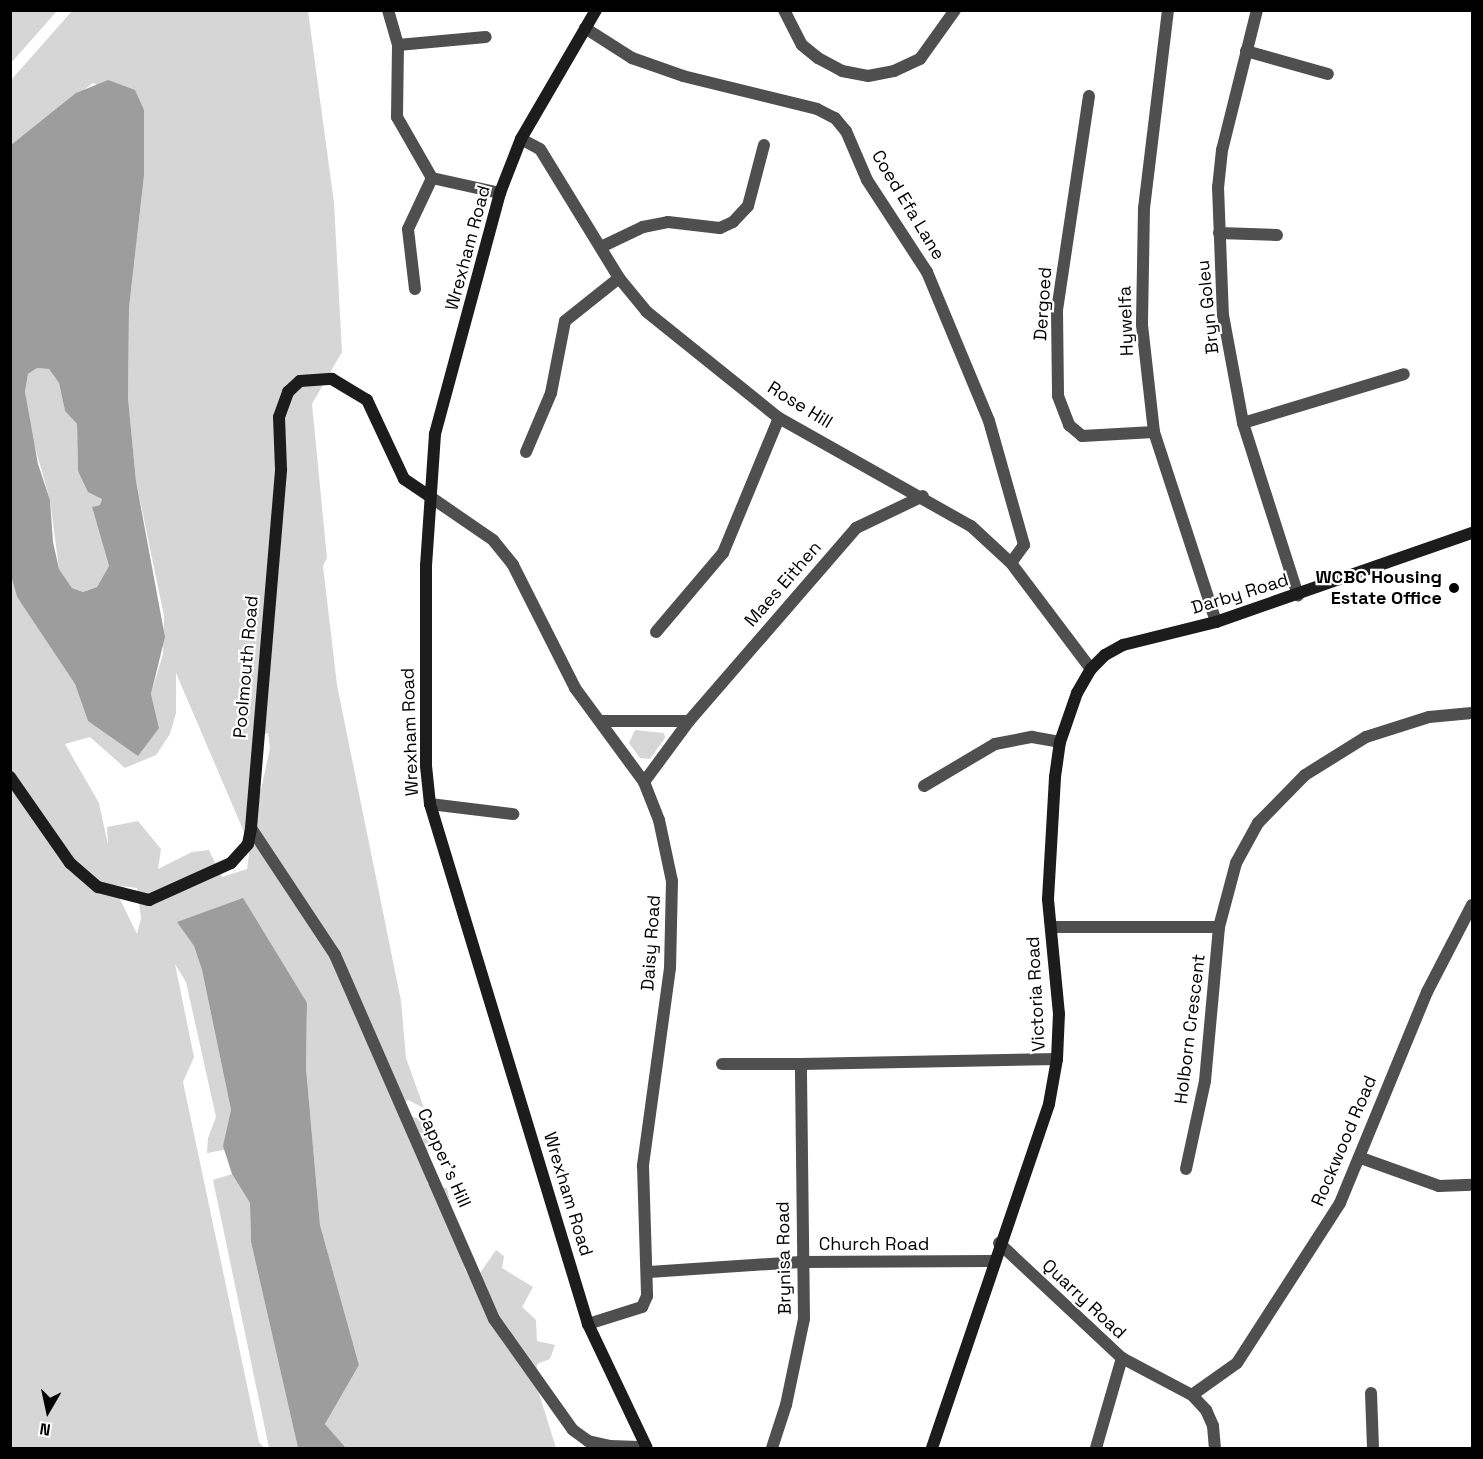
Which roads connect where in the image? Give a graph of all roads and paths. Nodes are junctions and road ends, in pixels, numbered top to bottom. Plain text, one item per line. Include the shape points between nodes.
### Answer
1 (388, 10) edge
2 (596, 10) edge
3 (784, 10) edge
4 (955, 10) edge
5 (1168, 10) edge
6 (1257, 10) edge
7 (585, 28) junction
8 (486, 37) dead end
9 (398, 45) junction
10 (1246, 51) junction
11 (1328, 74) dead end
12 (1089, 96) dead end
13 (521, 139) junction
14 (764, 145) dead end
15 (432, 178) junction
16 (500, 193) junction
17 (1220, 233) junction
18 (1277, 235) dead end
19 (601, 247) junction
20 (619, 278) junction
21 (415, 289) dead end
22 (1404, 374) dead end
23 (779, 418) junction
24 (1243, 423) junction
25 (1154, 432) junction
26 (526, 452) dead end
27 (429, 496) junction
28 (923, 496) junction
29 (1473, 533) edge
30 (1011, 563) junction
31 (1298, 595) junction
32 (1216, 622) junction
33 (656, 632) dead end
34 (1091, 669) junction
35 (1473, 713) edge
36 (601, 721) junction
37 (689, 721) junction
38 (1060, 742) junction
39 (10, 777) edge
40 (644, 782) junction
41 (924, 786) dead end
42 (430, 804) junction
43 (513, 814) dead end
44 (251, 828) junction
45 (1472, 907) edge
46 (1051, 927) junction
47 (1219, 927) junction
48 (1058, 1059) junction
49 (722, 1064) dead end
50 (801, 1064) junction
51 (1361, 1158) junction
52 (1186, 1169) dead end
53 (1473, 1185) edge
54 (999, 1243) junction
55 (992, 1261) junction
56 (801, 1262) junction
57 (649, 1272) junction
58 (588, 1324) junction
59 (1122, 1358) junction
60 (1371, 1393) dead end
61 (1192, 1395) junction
62 (646, 1448) edge
63 (772, 1449) edge
64 (932, 1449) edge
65 (1096, 1449) edge
66 (1215, 1449) edge
67 (1373, 1449) edge

1 - 9 street
2 - 7 street, Wrexham Road
3 - 4 street via 802,45 818,58 842,71 868,76 894,71 920,59
5 - 25 street, Hywelfa via 1144,208 1142,325
6 - 10 street, Bryn Goleu
7 - 13 street, Wrexham Road
7 - 30 street, Coed Efa Lane via 642,61 835,117 846,131 867,180 927,272 989,421 1024,545
8 - 9 street
9 - 15 street via 397,117
10 - 11 street
10 - 17 street, Bryn Goleu via 1222,150
12 - 25 street, Dergoed via 1057,311 1058,396 1069,425 1082,436
13 - 16 street, Wrexham Road
13 - 19 street, Rose Hill via 540,149
14 - 19 street via 748,206 733,222 720,228 659,224 643,227
15 - 16 street
15 - 21 street via 408,229
16 - 27 street, Wrexham Road via 435,434
17 - 18 street
17 - 24 street, Bryn Goleu via 1223,315
19 - 20 street, Rose Hill
20 - 23 street, Rose Hill via 648,312
20 - 26 street via 565,321 550,393
22 - 24 street
23 - 28 street, Rose Hill
23 - 33 street via 723,554
24 - 31 street, Bryn Goleu
25 - 32 street, Hywelfa
27 - 36 street, Daisy Road via 492,540 505,554 575,688
27 - 42 street, Wrexham Road via 426,766
27 - 44 street, Poolmouth Road via 404,479 367,400 332,379 300,381 288,392 279,417 281,469
28 - 30 street, Rose Hill via 971,526
28 - 37 street, Maes Eithen via 856,528
29 - 31 street, Darby Road
30 - 34 street, Rose Hill
31 - 32 street, Darby Road
32 - 34 street, Darby Road via 1123,645
34 - 38 street, Victoria Road via 1077,693
35 - 47 street, Holborn Crescent via 1429,717 1365,737 1305,775 1257,823 1236,862
36 - 37 street
36 - 40 street, Daisy Road
37 - 40 street, Maes Eithen
38 - 41 street via 1032,737 994,744
38 - 46 street, Victoria Road via 1048,899
39 - 44 street, Poolmouth Road via 70,863 98,887 122,896 149,900 214,872 231,863 248,844
40 - 57 street, Daisy Road via 659,820 672,880 674,920 643,1166
42 - 43 street
42 - 58 street, Wrexham Road
44 - 62 street, Capper's Hill via 335,955 494,1319 573,1430 588,1440 609,1446
45 - 51 street, Rockwood Road via 1427,992
46 - 47 street, Holborn Crescent
46 - 48 street, Victoria Road via 1059,1014
47 - 52 street, Holborn Crescent via 1205,1081
48 - 50 street
48 - 54 street, Victoria Road via 1037,1143
49 - 50 street
50 - 56 street, Brynisa Road
51 - 53 street via 1439,1186
51 - 61 street, Rockwood Road via 1323,1232 1237,1363
54 - 55 street, Victoria Road
54 - 59 street, Quarry Road
55 - 56 street, Church Road
55 - 64 street, Victoria Road
56 - 57 street, Church Road
56 - 63 street, Brynisa Road via 804,1319 786,1405
57 - 58 street, Daisy Road via 642,1307
58 - 62 street, Wrexham Road
59 - 61 street, Quarry Road
59 - 65 street
60 - 67 street
61 - 66 street, Quarry Road via 1213,1426

